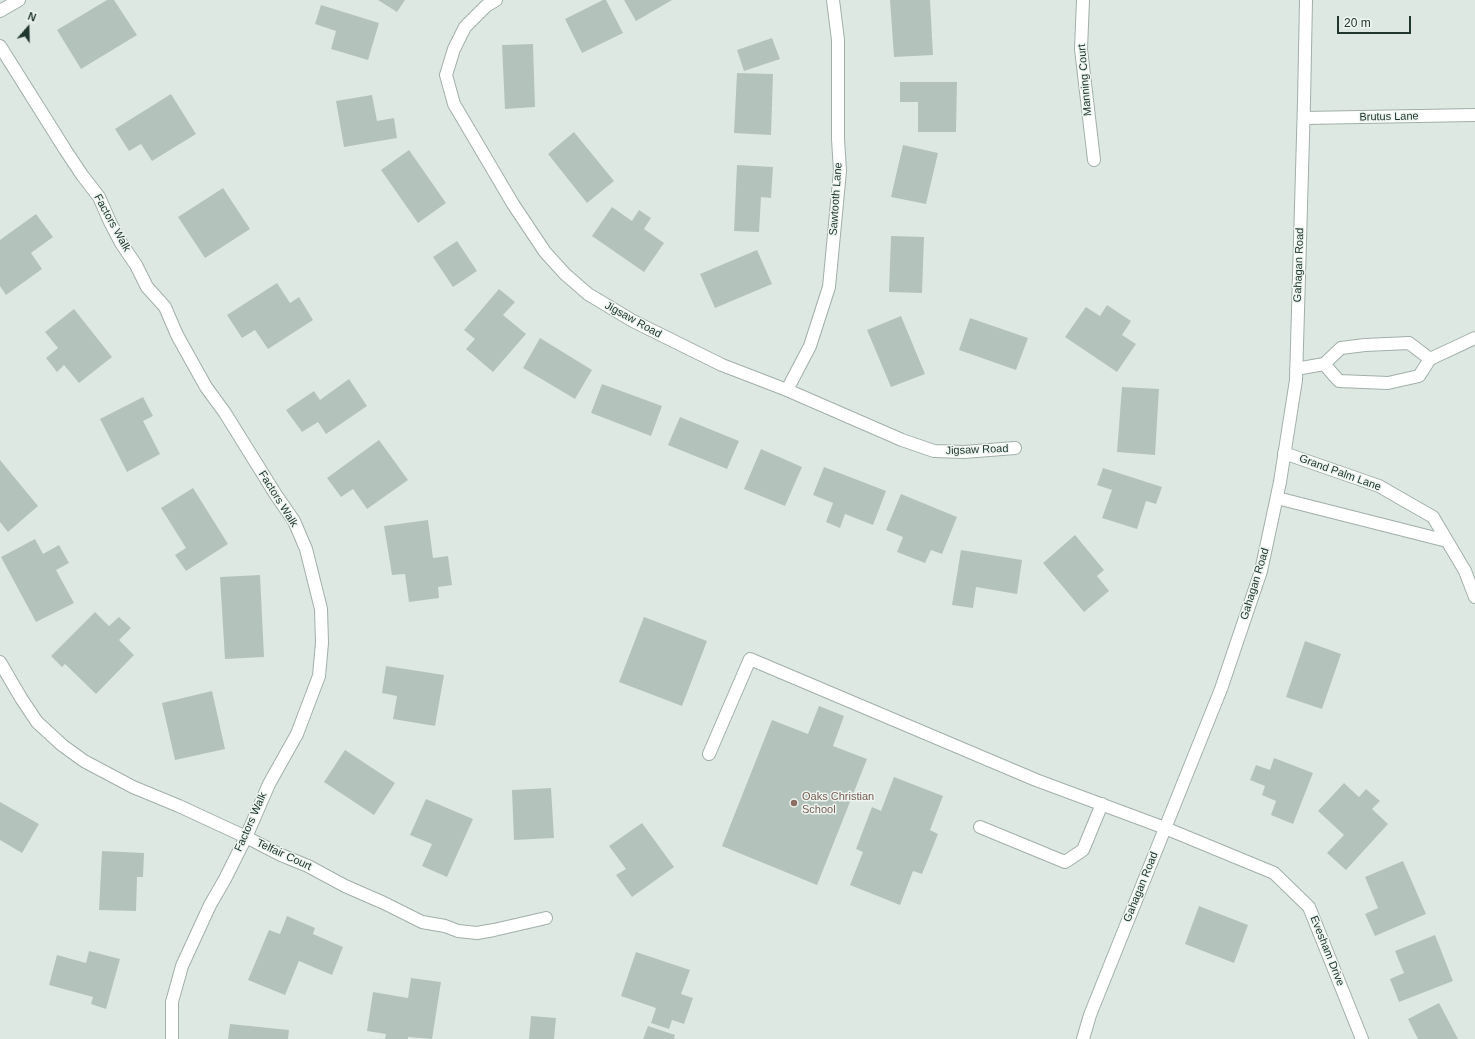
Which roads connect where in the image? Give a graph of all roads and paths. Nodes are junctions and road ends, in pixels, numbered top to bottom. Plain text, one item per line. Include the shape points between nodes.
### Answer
1 (19, 0) edge
2 (496, 0) edge
3 (833, 0) edge
4 (1083, 0) edge
5 (1306, 0) edge
6 (0, 11) edge
7 (0, 46) edge
8 (1475, 115) edge
9 (1304, 118) junction
10 (1094, 160) dead end
11 (1475, 338) edge
12 (1430, 359) junction
13 (1324, 364) junction
14 (1296, 369) junction
15 (787, 390) junction
16 (1015, 448) dead end
17 (1284, 453) junction
18 (1277, 498) junction
19 (1447, 541) junction
20 (1475, 597) edge
21 (0, 662) edge
22 (709, 754) dead end
23 (1102, 804) junction
24 (980, 827) dead end
25 (1165, 828) junction
26 (246, 837) junction
27 (546, 918) dead end
28 (172, 1039) edge
29 (1083, 1039) edge
30 (1362, 1039) edge

1 - 6 street
2 - 15 street, Jigsaw Road via 486,6 465,27 454,49 446,76 454,104 513,204 545,252 588,294 633,321 722,364
3 - 15 street, Sawtooth Lane via 838,40 840,171 829,287 810,346
4 - 10 street, Manning Court via 1081,48
5 - 9 street, Gahagan Road
7 - 26 street, Factors Walk via 82,176 99,196 121,243 147,287 165,307 206,387 294,521 306,549 321,609 322,643 319,676 297,734 268,784
8 - 9 street, Brutus Lane
9 - 14 street, Gahagan Road
11 - 12 street
12 - 13 street via 1409,343 1365,345 1341,348
12 - 13 street via 1419,376 1388,383 1339,381
13 - 14 street
14 - 17 street, Gahagan Road
15 - 16 street, Jigsaw Road via 902,440 934,451 964,452
17 - 18 street, Gahagan Road
17 - 19 street, Grand Palm Lane via 1380,486 1433,517
18 - 19 street
18 - 25 street, Gahagan Road via 1259,579 1221,689
19 - 20 street, Grand Palm Lane via 1466,571
21 - 26 street, Telfair Court via 37,722 84,761 133,787
22 - 23 street, Evesham Drive via 750,659 1036,780
23 - 24 street via 1082,850 1065,862
23 - 25 street, Evesham Drive
25 - 29 street, Gahagan Road
25 - 30 street, Evesham Drive via 1274,873 1309,907
26 - 27 street, Telfair Court via 422,922 477,933
26 - 28 street, Factors Walk via 210,905 182,966 172,1002

